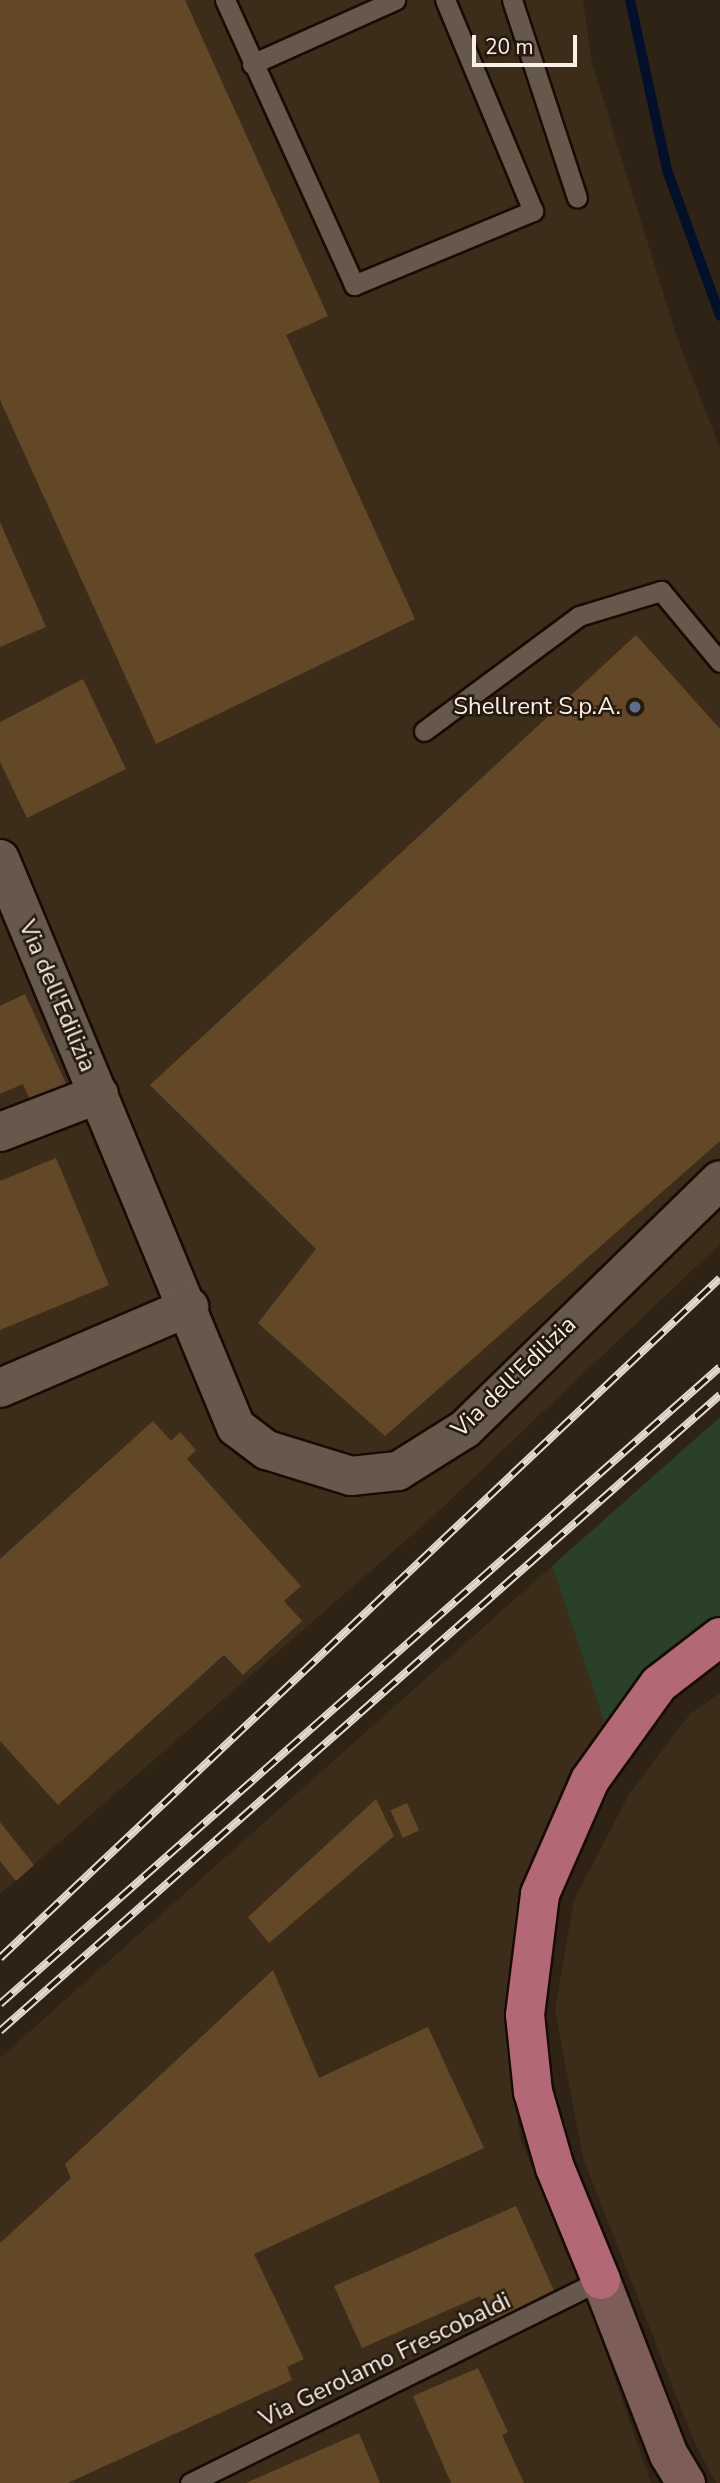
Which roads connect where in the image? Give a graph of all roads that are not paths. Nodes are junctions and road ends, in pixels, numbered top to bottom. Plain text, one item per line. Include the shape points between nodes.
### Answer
1 (225, 0) edge
2 (395, 0) edge
3 (445, 0) edge
4 (512, 0) edge
5 (252, 64) junction
6 (577, 198) dead end
7 (720, 662) edge
8 (424, 731) dead end
9 (0, 859) edge
10 (99, 1094) junction
11 (0, 1132) edge
12 (720, 1180) edge
13 (190, 1307) junction
14 (0, 1388) edge
15 (720, 1637) edge
16 (601, 2280) junction
17 (675, 2474) edge
18 (190, 2483) edge

1 - 5 lane
2 - 5 lane
3 - 5 lane via 533,211 354,285
4 - 6 lane
7 - 8 lane via 661,591 579,616
9 - 10 street, Via dell'Edilizia
10 - 11 street, Via dell'Edilizia
10 - 13 street, Via dell'Edilizia
12 - 13 street, Via dell'Edilizia via 464,1429 398,1471 351,1476 304,1464 267,1450 236,1427
13 - 14 street
15 - 16 highway via 659,1684 590,1780 540,1894 525,2015 533,2092 555,2168
16 - 17 main road
16 - 18 lane, Via Gerolamo Frescobaldi

